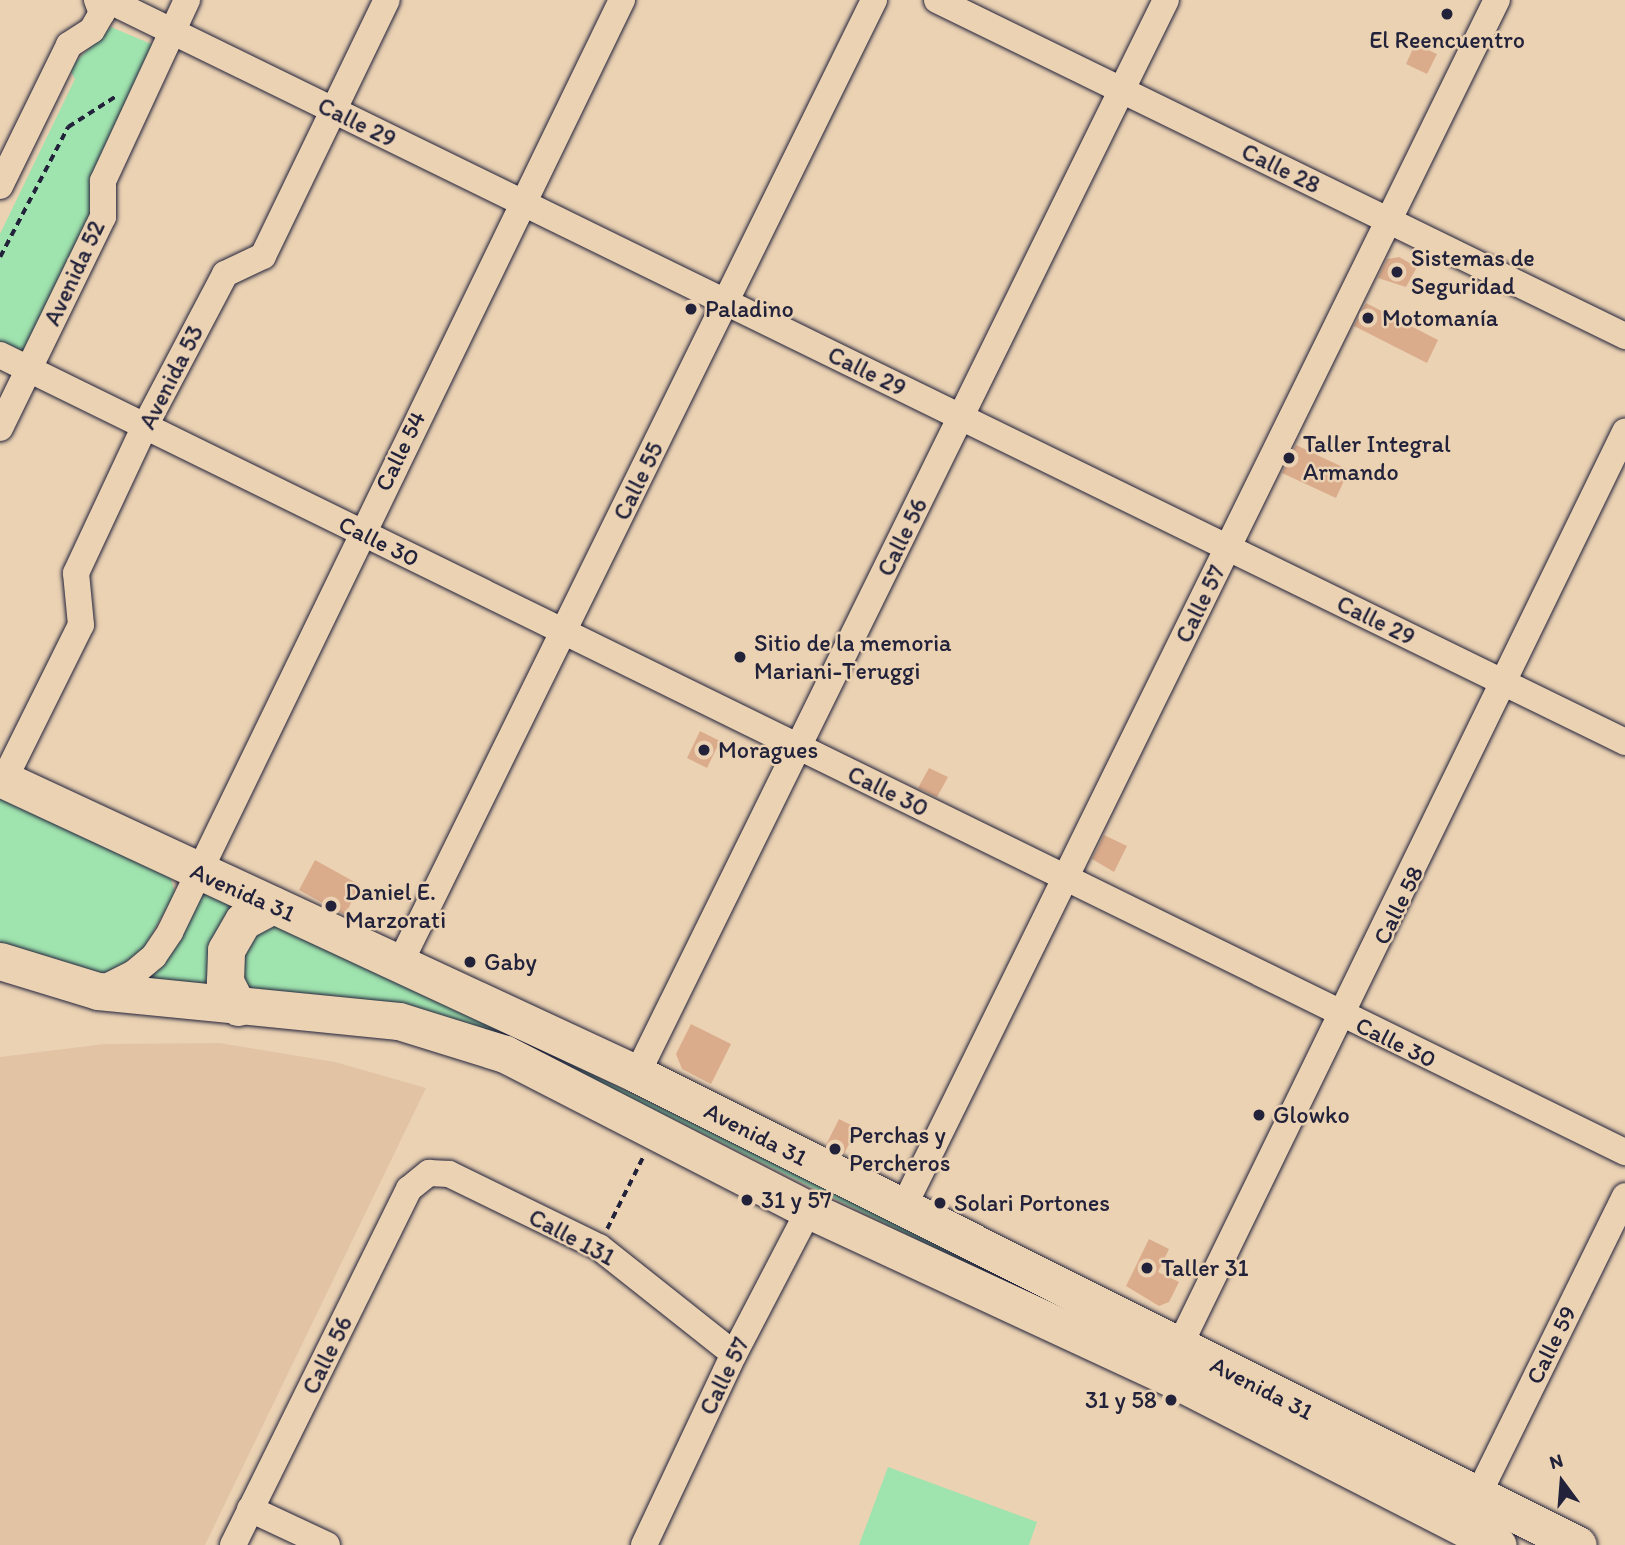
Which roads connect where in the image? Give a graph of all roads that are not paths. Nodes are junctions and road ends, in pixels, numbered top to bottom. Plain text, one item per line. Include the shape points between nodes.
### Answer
1 (97, 0) edge
2 (108, 0) edge
3 (187, 0) edge
4 (387, 0) edge
5 (622, 0) edge
6 (874, 0) edge
7 (937, 0) edge
8 (1167, 0) edge
9 (1497, 0) edge
10 (171, 31) junction
11 (1122, 90) junction
12 (334, 111) junction
13 (0, 186) edge
14 (523, 203) junction
15 (1388, 220) junction
16 (726, 302) junction
17 (1625, 336) edge
18 (0, 355) edge
19 (29, 369) junction
20 (961, 417) junction
21 (145, 426) junction
22 (0, 428) edge
23 (1625, 432) edge
24 (361, 532) junction
25 (1227, 548) junction
26 (563, 632) junction
27 (1505, 683) junction
28 (1625, 742) edge
29 (799, 747) junction
30 (2, 779) edge
31 (196, 873) junction
32 (1065, 877) junction
33 (273, 905) junction
34 (0, 961) edge
35 (401, 961) junction
36 (98, 991) junction
37 (238, 1007) junction
38 (1344, 1016) junction
39 (637, 1074) junction
40 (1625, 1152) edge
41 (429, 1173) joint
42 (1625, 1196) edge
43 (903, 1208) junction
44 (809, 1210) junction
45 (734, 1354) junction
46 (1172, 1361) junction
47 (1478, 1495) junction
48 (250, 1509) junction
49 (233, 1545) edge
50 (327, 1545) edge
51 (644, 1545) edge
52 (1498, 1545) edge
53 (1578, 1545) edge

1 - 13 street via 102,13 92,30 69,45
2 - 10 street, Calle 29
3 - 10 street, Avenida 52
4 - 12 street, Avenida 53
5 - 14 street, Calle 54
6 - 16 street, Calle 55
7 - 11 street, Calle 28
8 - 11 street, Calle 56
9 - 15 street, Calle 57
10 - 12 street, Calle 29
10 - 19 street, Avenida 52 via 103,181 103,217
11 - 15 street, Calle 28
11 - 20 street, Calle 56
12 - 14 street, Calle 29
12 - 21 street, Avenida 53 via 263,256 225,274
14 - 16 street, Calle 29
14 - 24 street, Calle 54
15 - 17 street, Calle 28
15 - 25 street, Calle 57
16 - 20 street, Calle 29
16 - 26 street, Calle 55
18 - 19 street, Calle 30
19 - 21 street, Calle 30
19 - 22 street, Avenida 52
20 - 25 street, Calle 29
20 - 29 street, Calle 56
21 - 24 street, Calle 30
21 - 30 street, Avenida 53 via 76,573 81,625
23 - 27 street, Calle 58
24 - 26 street, Calle 30
24 - 31 street, Calle 54
25 - 27 street, Calle 29
25 - 32 street, Calle 57
26 - 29 street, Calle 30
26 - 35 street, Calle 55
27 - 28 street, Calle 29
27 - 38 street, Calle 58
29 - 32 street, Calle 30
29 - 39 street, Calle 56
30 - 31 highway, Avenida 31
31 - 33 highway, Avenida 31
31 - 36 street, Calle 54 via 170,932 153,957 134,973
32 - 38 street, Calle 30
32 - 43 street, Calle 57
33 - 35 highway, Avenida 31
33 - 37 highway via 243,921 226,950 225,981
34 - 36 highway, Avenida 31
35 - 39 highway, Avenida 31
36 - 37 highway, Avenida 31
37 - 44 highway, Avenida 31 via 352,1013 447,1034 505,1054
38 - 40 street, Calle 30
38 - 46 street, Calle 58
39 - 43 highway, Avenida 31
41 - 45 street, Calle 131 via 449,1174 599,1247
41 - 48 street, Calle 56 via 409,1189
42 - 47 street, Calle 59
43 - 46 highway, Avenida 31
44 - 45 street, Calle 57
44 - 46 highway, Avenida 31
45 - 51 street, Calle 57
46 - 47 highway, Avenida 31
46 - 52 highway, Avenida 31
47 - 53 highway, Avenida 31
48 - 49 street, Calle 56
48 - 50 street

